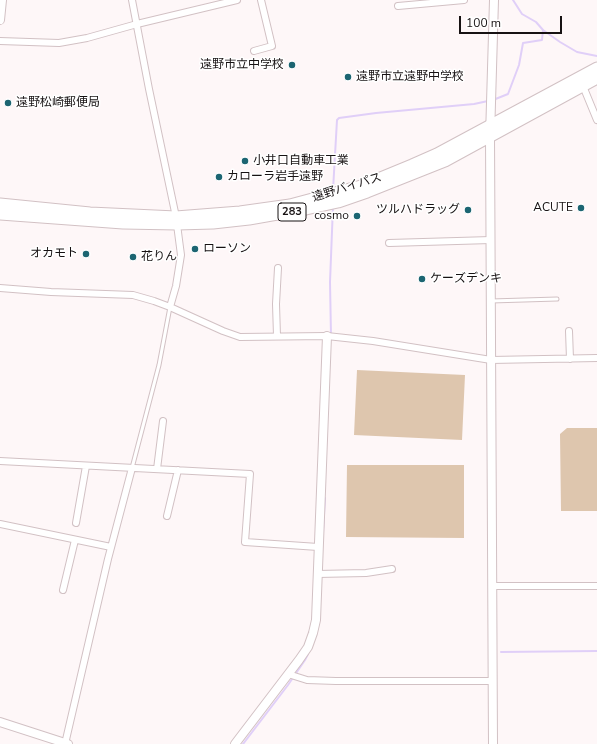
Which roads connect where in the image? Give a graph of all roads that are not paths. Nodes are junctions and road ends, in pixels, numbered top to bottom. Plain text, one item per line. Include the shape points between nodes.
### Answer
1 (2, 0) edge
2 (132, 0) edge
3 (237, 0) edge
4 (261, 0) edge
5 (464, 0) edge
6 (494, 0) edge
7 (398, 6) dead end
8 (0, 20) edge
9 (137, 24) junction
10 (0, 40) edge
11 (254, 51) dead end
12 (597, 68) edge
13 (597, 78) edge
14 (583, 86) junction
15 (597, 120) edge
16 (490, 131) junction
17 (0, 204) edge
18 (0, 214) edge
19 (177, 220) junction
20 (491, 240) junction
21 (389, 243) dead end
22 (278, 268) dead end
23 (0, 288) edge
24 (557, 299) dead end
25 (491, 301) junction
26 (170, 307) junction
27 (569, 331) dead end
28 (277, 336) junction
29 (327, 336) junction
30 (597, 358) edge
31 (570, 359) junction
32 (491, 360) junction
33 (163, 421) dead end
34 (0, 461) edge
35 (86, 466) junction
36 (132, 468) junction
37 (157, 469) junction
38 (178, 470) junction
39 (166, 516) dead end
40 (76, 523) dead end
41 (0, 524) edge
42 (75, 540) junction
43 (111, 547) junction
44 (318, 547) junction
45 (392, 569) dead end
46 (320, 574) junction
47 (492, 586) junction
48 (597, 586) edge
49 (63, 590) dead end
50 (289, 674) junction
51 (492, 682) junction
52 (0, 722) edge
53 (66, 744) edge
54 (235, 744) edge
55 (492, 744) edge

1 - 8 street
2 - 9 street
3 - 9 street
4 - 11 street via 272,46
5 - 7 street
6 - 16 street
9 - 10 street via 88,38 59,43
9 - 19 street
12 - 16 highway, 遠野バイパス / 283
13 - 14 highway, 遠野バイパス / 283
14 - 15 street
14 - 16 highway, 遠野バイパス / 283
16 - 19 highway, 遠野バイパス / 283 via 361,186 328,196 268,209
16 - 20 street
17 - 19 highway, 遠野バイパス / 283
18 - 19 highway, 遠野バイパス / 283 via 123,223
19 - 26 street via 181,256
20 - 21 street
20 - 25 street
22 - 28 street
23 - 26 street via 133,295
24 - 25 lane
25 - 32 street
26 - 28 street via 240,337
26 - 36 lane via 159,364
27 - 31 street
28 - 29 street
29 - 32 street
29 - 44 street
30 - 31 street
31 - 32 street
32 - 47 street
33 - 37 street
34 - 35 street
35 - 36 street
35 - 40 street
36 - 37 street
36 - 43 street
37 - 38 street
38 - 39 street
38 - 44 street via 250,474 245,542
41 - 42 street
42 - 43 street
42 - 49 street
43 - 53 street
44 - 46 street
45 - 46 street via 366,573
46 - 50 street via 313,633 308,647
47 - 48 street
47 - 51 street
50 - 51 street via 307,680
50 - 54 street
51 - 55 street
52 - 53 street

